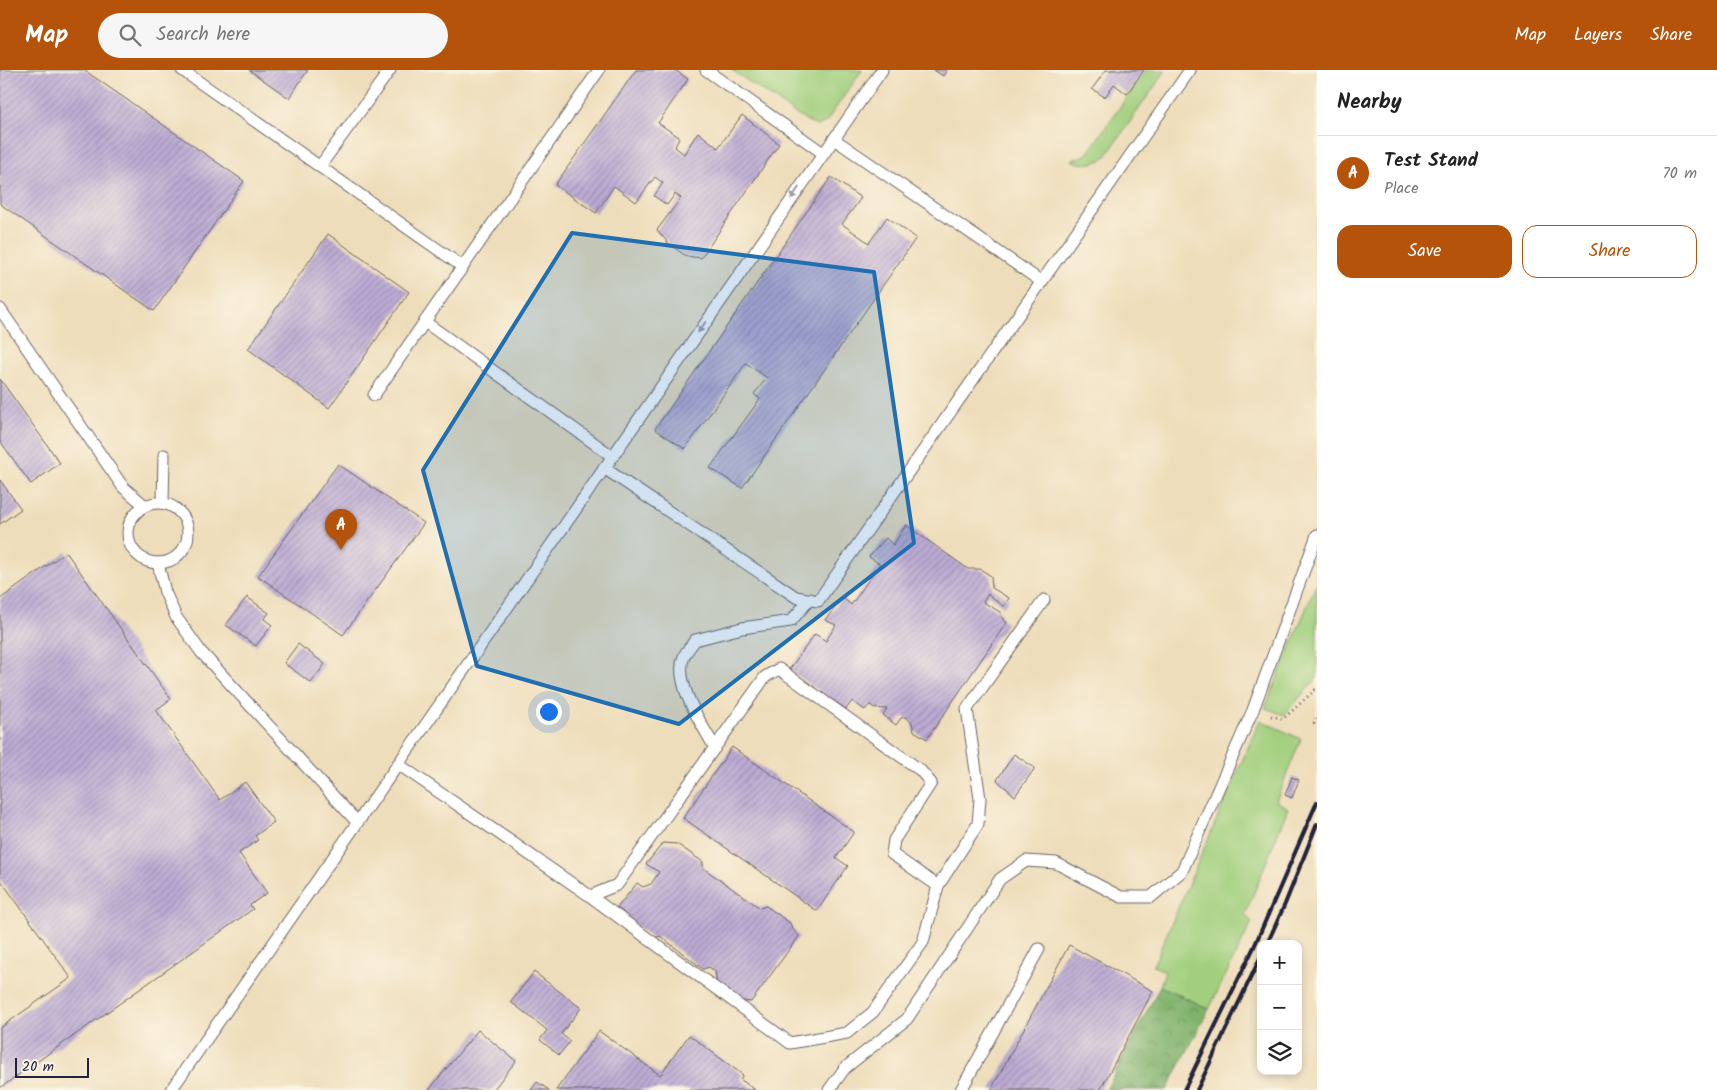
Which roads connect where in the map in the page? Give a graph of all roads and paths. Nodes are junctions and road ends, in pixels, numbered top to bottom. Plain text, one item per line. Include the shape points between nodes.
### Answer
1 (182, 70) edge
2 (390, 70) edge
3 (599, 70) edge
4 (706, 70) edge
5 (882, 70) edge
6 (1190, 70) edge
7 (834, 139) junction
8 (823, 153) junction
9 (320, 166) junction
10 (463, 267) junction
11 (1042, 282) junction
12 (0, 309) edge
13 (425, 322) junction
14 (374, 395) dead end
15 (164, 455) dead end
16 (612, 456) junction
17 (604, 468) junction
18 (163, 503) junction
19 (144, 506) junction
20 (1317, 535) edge
21 (158, 563) junction
22 (810, 599) junction
23 (1044, 600) dead end
24 (1317, 691) edge
25 (1317, 716) edge
26 (1274, 717) dead end
27 (1314, 724) dead end
28 (715, 748) junction
29 (398, 764) junction
30 (358, 822) junction
31 (938, 886) junction
32 (590, 896) junction
33 (1039, 949) dead end
34 (172, 1090) edge
35 (829, 1090) edge
36 (961, 1090) edge

1 - 9 lane
2 - 9 lane
3 - 10 lane
4 - 8 lane
5 - 7 lane
6 - 11 lane
7 - 8 lane
7 - 11 lane
8 -> 16 lane
9 - 10 lane
10 - 13 lane
11 - 22 lane via 818,600
12 - 19 lane via 123,487
13 - 14 lane
13 - 16 lane
15 - 18 lane
16 - 17 lane
17 - 22 lane via 796,597
17 - 29 lane
18 - 19 lane via 153,502
18 - 21 lane via 180,512 188,530 187,540 177,556
19 - 21 lane via 130,520 128,540 139,557
20 - 35 lane via 1254,710 1182,871 1151,897 1121,897 1056,863 1026,861 1000,879 907,1019 845,1068
21 - 30 lane via 165,592 176,617 201,652
22 - 28 lane via 790,621 742,628 695,640 684,657 682,677 688,698
23 - 31 lane via 967,709 980,799 978,824
24 - 26 path via 1283,719
25 - 27 path
28 - 31 lane via 765,677 779,668 920,770 931,783 894,840 892,854
28 - 32 lane via 617,885
29 - 30 lane
29 - 32 lane
30 - 34 lane
31 - 32 lane via 923,942 873,1012 847,1033 790,1043
33 - 36 lane

